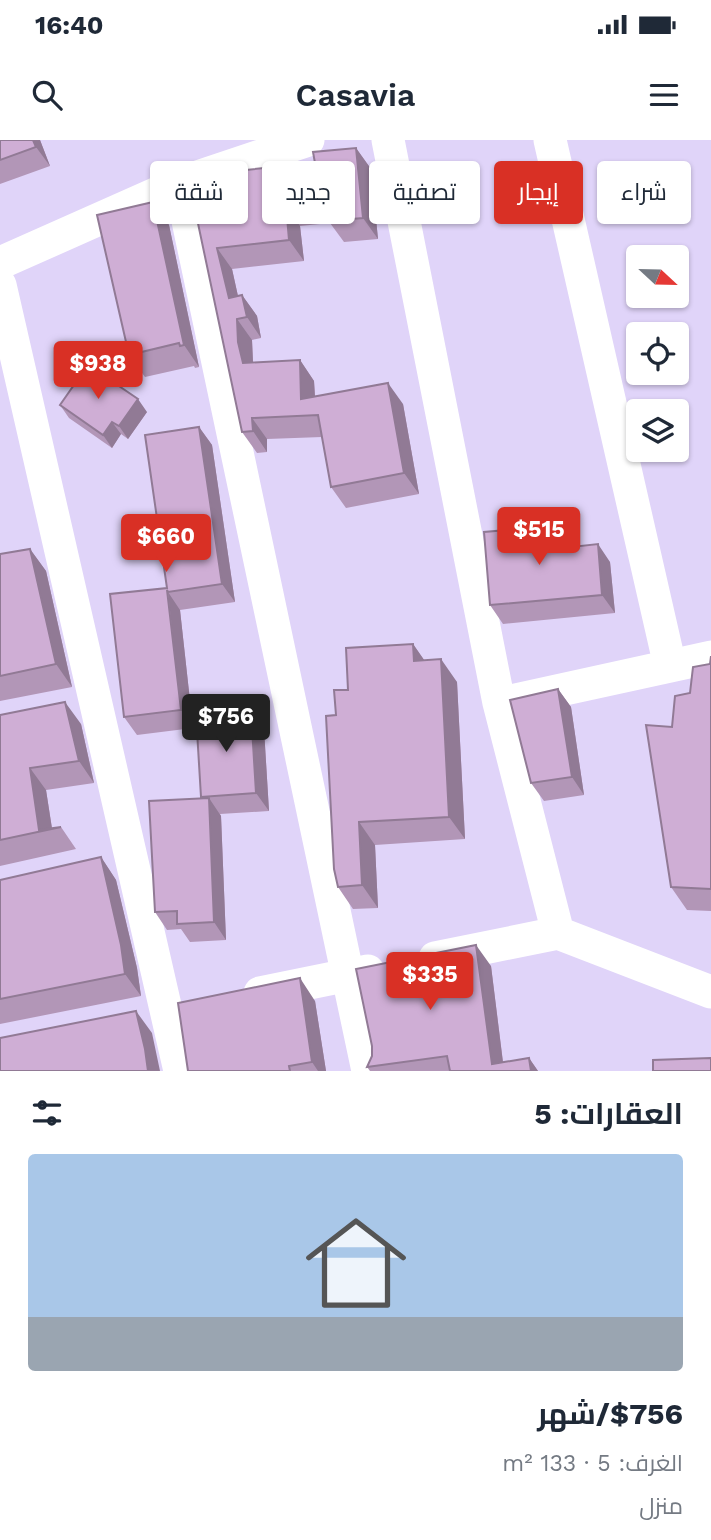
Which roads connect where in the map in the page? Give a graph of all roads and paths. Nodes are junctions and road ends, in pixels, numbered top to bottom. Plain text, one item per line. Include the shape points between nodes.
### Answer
1 (309, 140) edge
2 (388, 140) edge
3 (550, 140) edge
4 (246, 161) edge
5 (150, 196) edge
6 (189, 224) edge
7 (0, 263) edge
8 (0, 285) edge
9 (711, 657) edge
10 (670, 666) junction
11 (499, 703) junction
12 (558, 933) junction
13 (348, 975) junction
14 (711, 992) edge
15 (232, 999) edge
16 (180, 1071) edge
17 (368, 1071) edge

1 - 4 street
2 - 11 street
3 - 10 street
5 - 7 street
6 - 13 street
8 - 16 street via 48,551 82,704 118,860 167,1012
9 - 10 street
10 - 11 street
11 - 12 street
12 - 13 street
12 - 14 street
13 - 15 street
13 - 17 street

